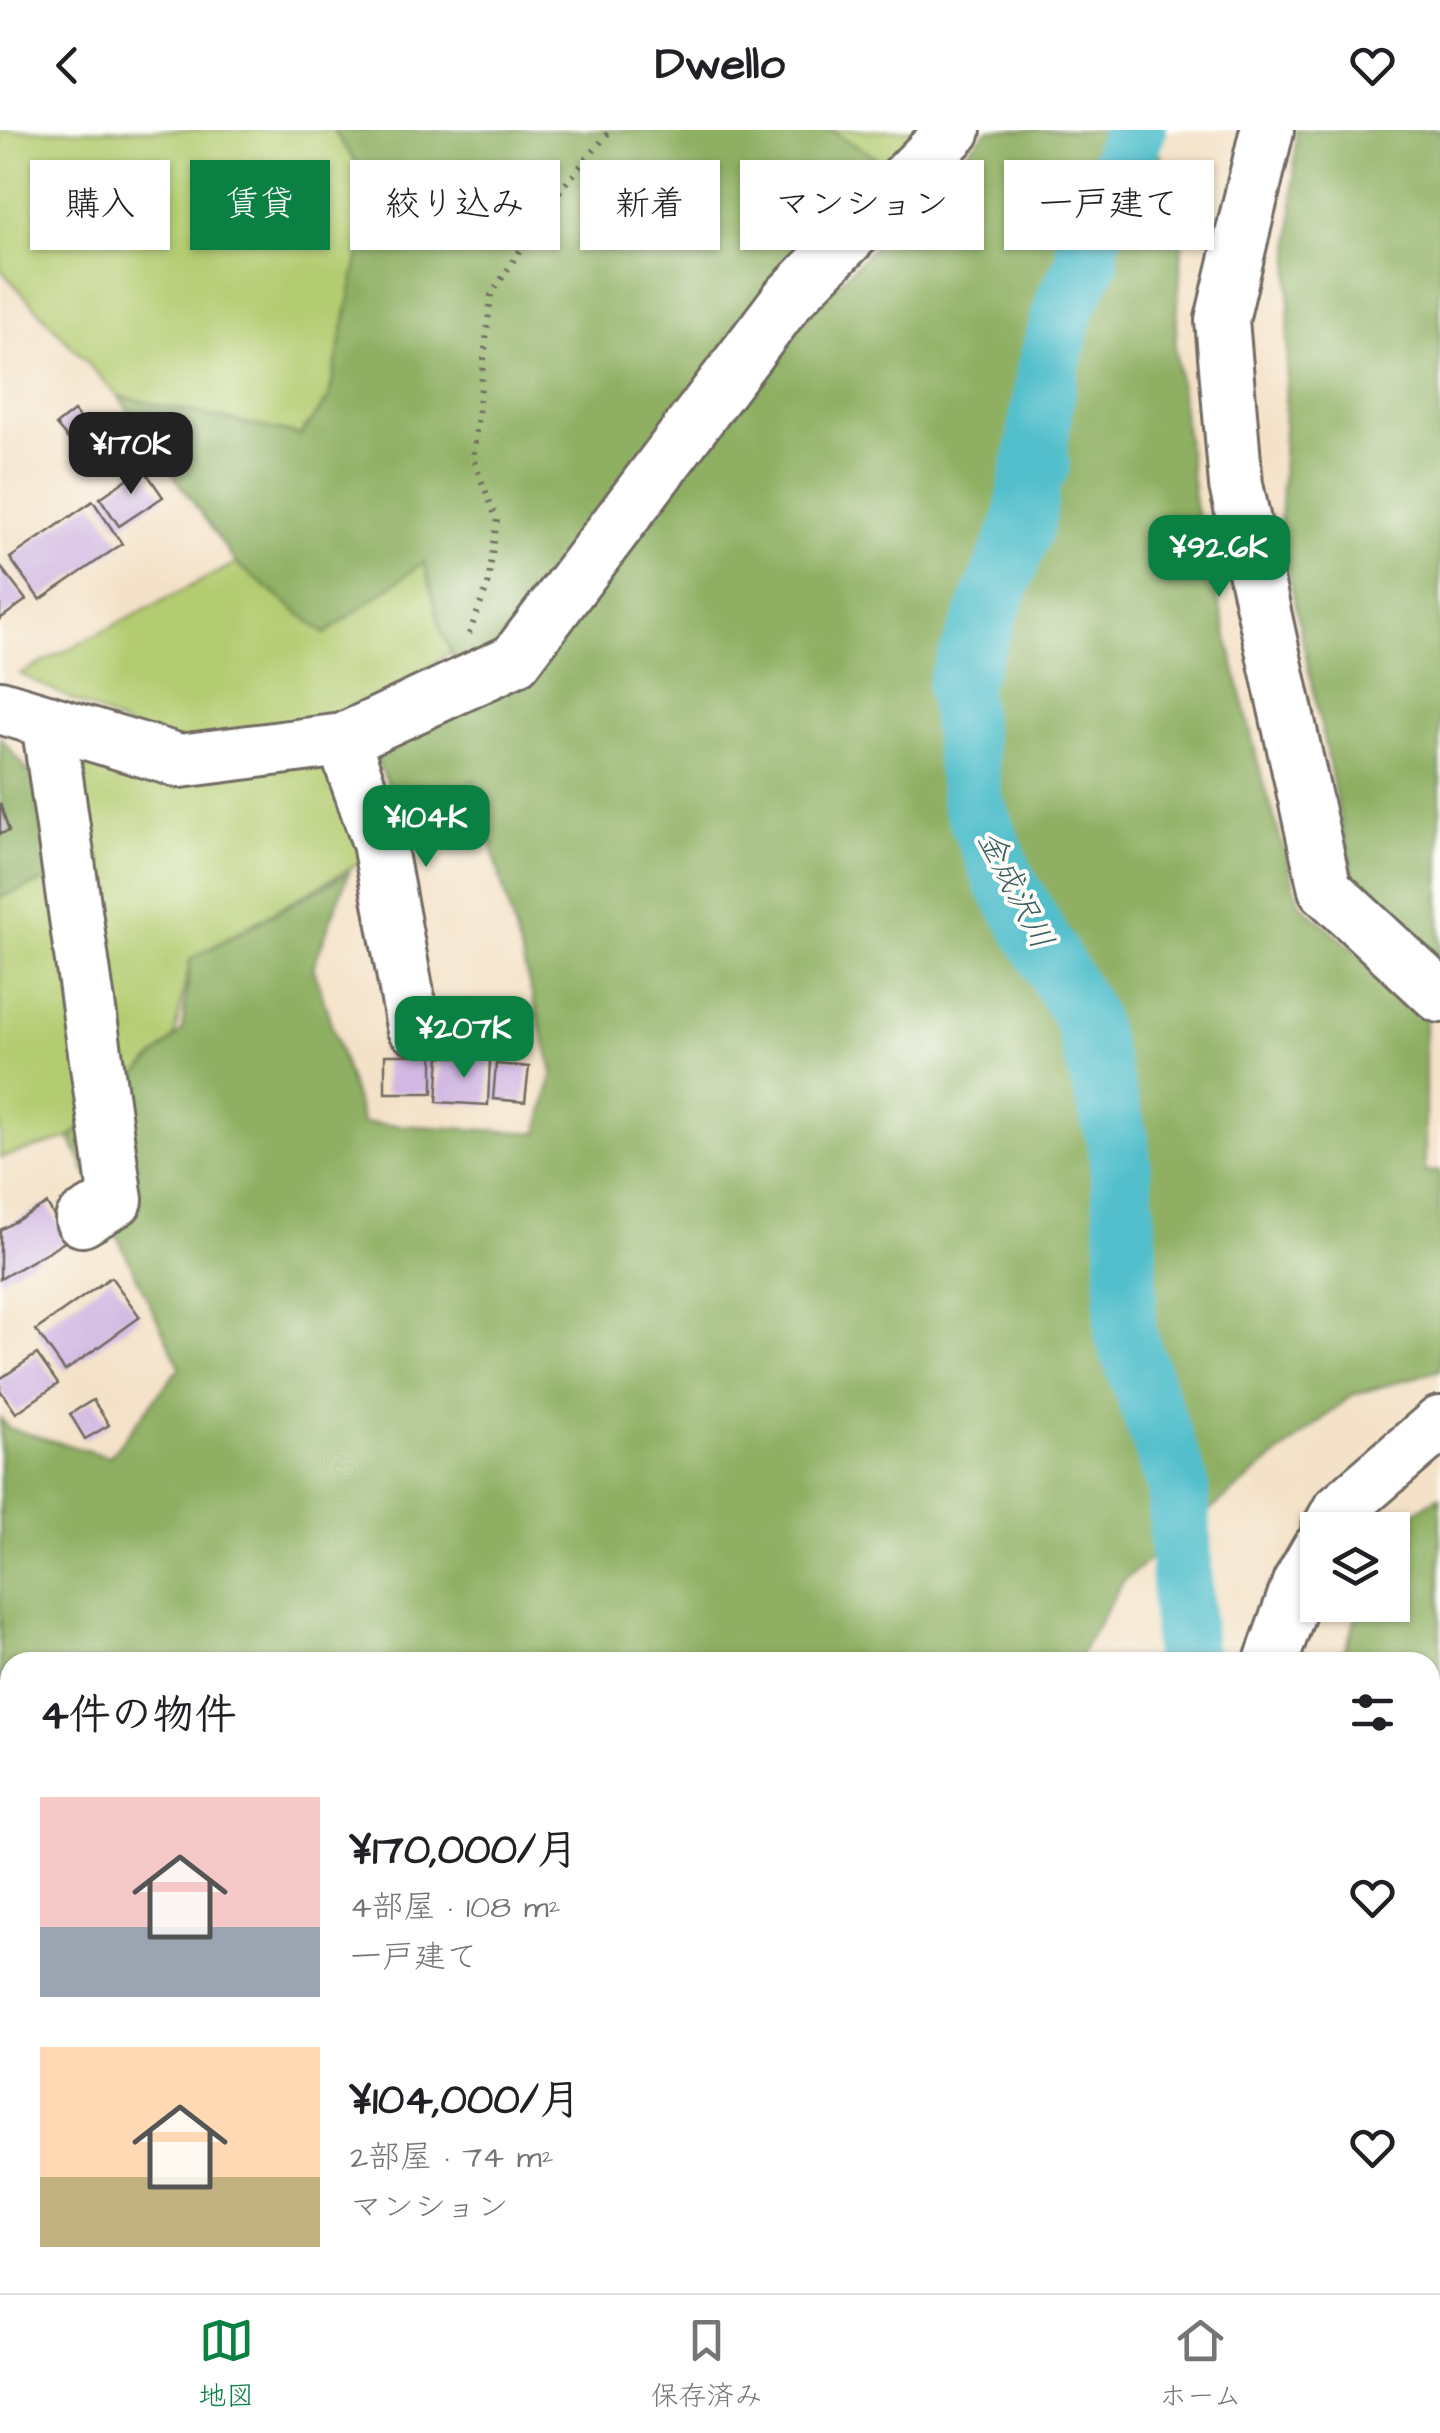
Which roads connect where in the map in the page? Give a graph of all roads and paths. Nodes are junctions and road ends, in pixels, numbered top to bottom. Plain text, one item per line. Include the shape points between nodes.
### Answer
1 (612, 130) edge
2 (954, 130) edge
3 (1267, 130) edge
4 (448, 691) junction
5 (24, 714) edge
6 (343, 740) junction
7 (1440, 996) edge
8 (414, 1026) dead end
9 (82, 1220) dead end
10 (1440, 1423) edge
11 (1338, 1512) edge
12 (1300, 1582) edge
13 (1275, 1652) edge

1 - 4 path via 554,198 491,295 473,459 496,520 488,585
2 - 4 street via 788,298 515,660
3 - 7 street via 1222,320 1236,485 1326,889
4 - 6 street
5 - 6 street via 180,761
5 - 9 street via 116,1200
6 - 8 street via 379,842
10 - 11 street
12 - 13 street

